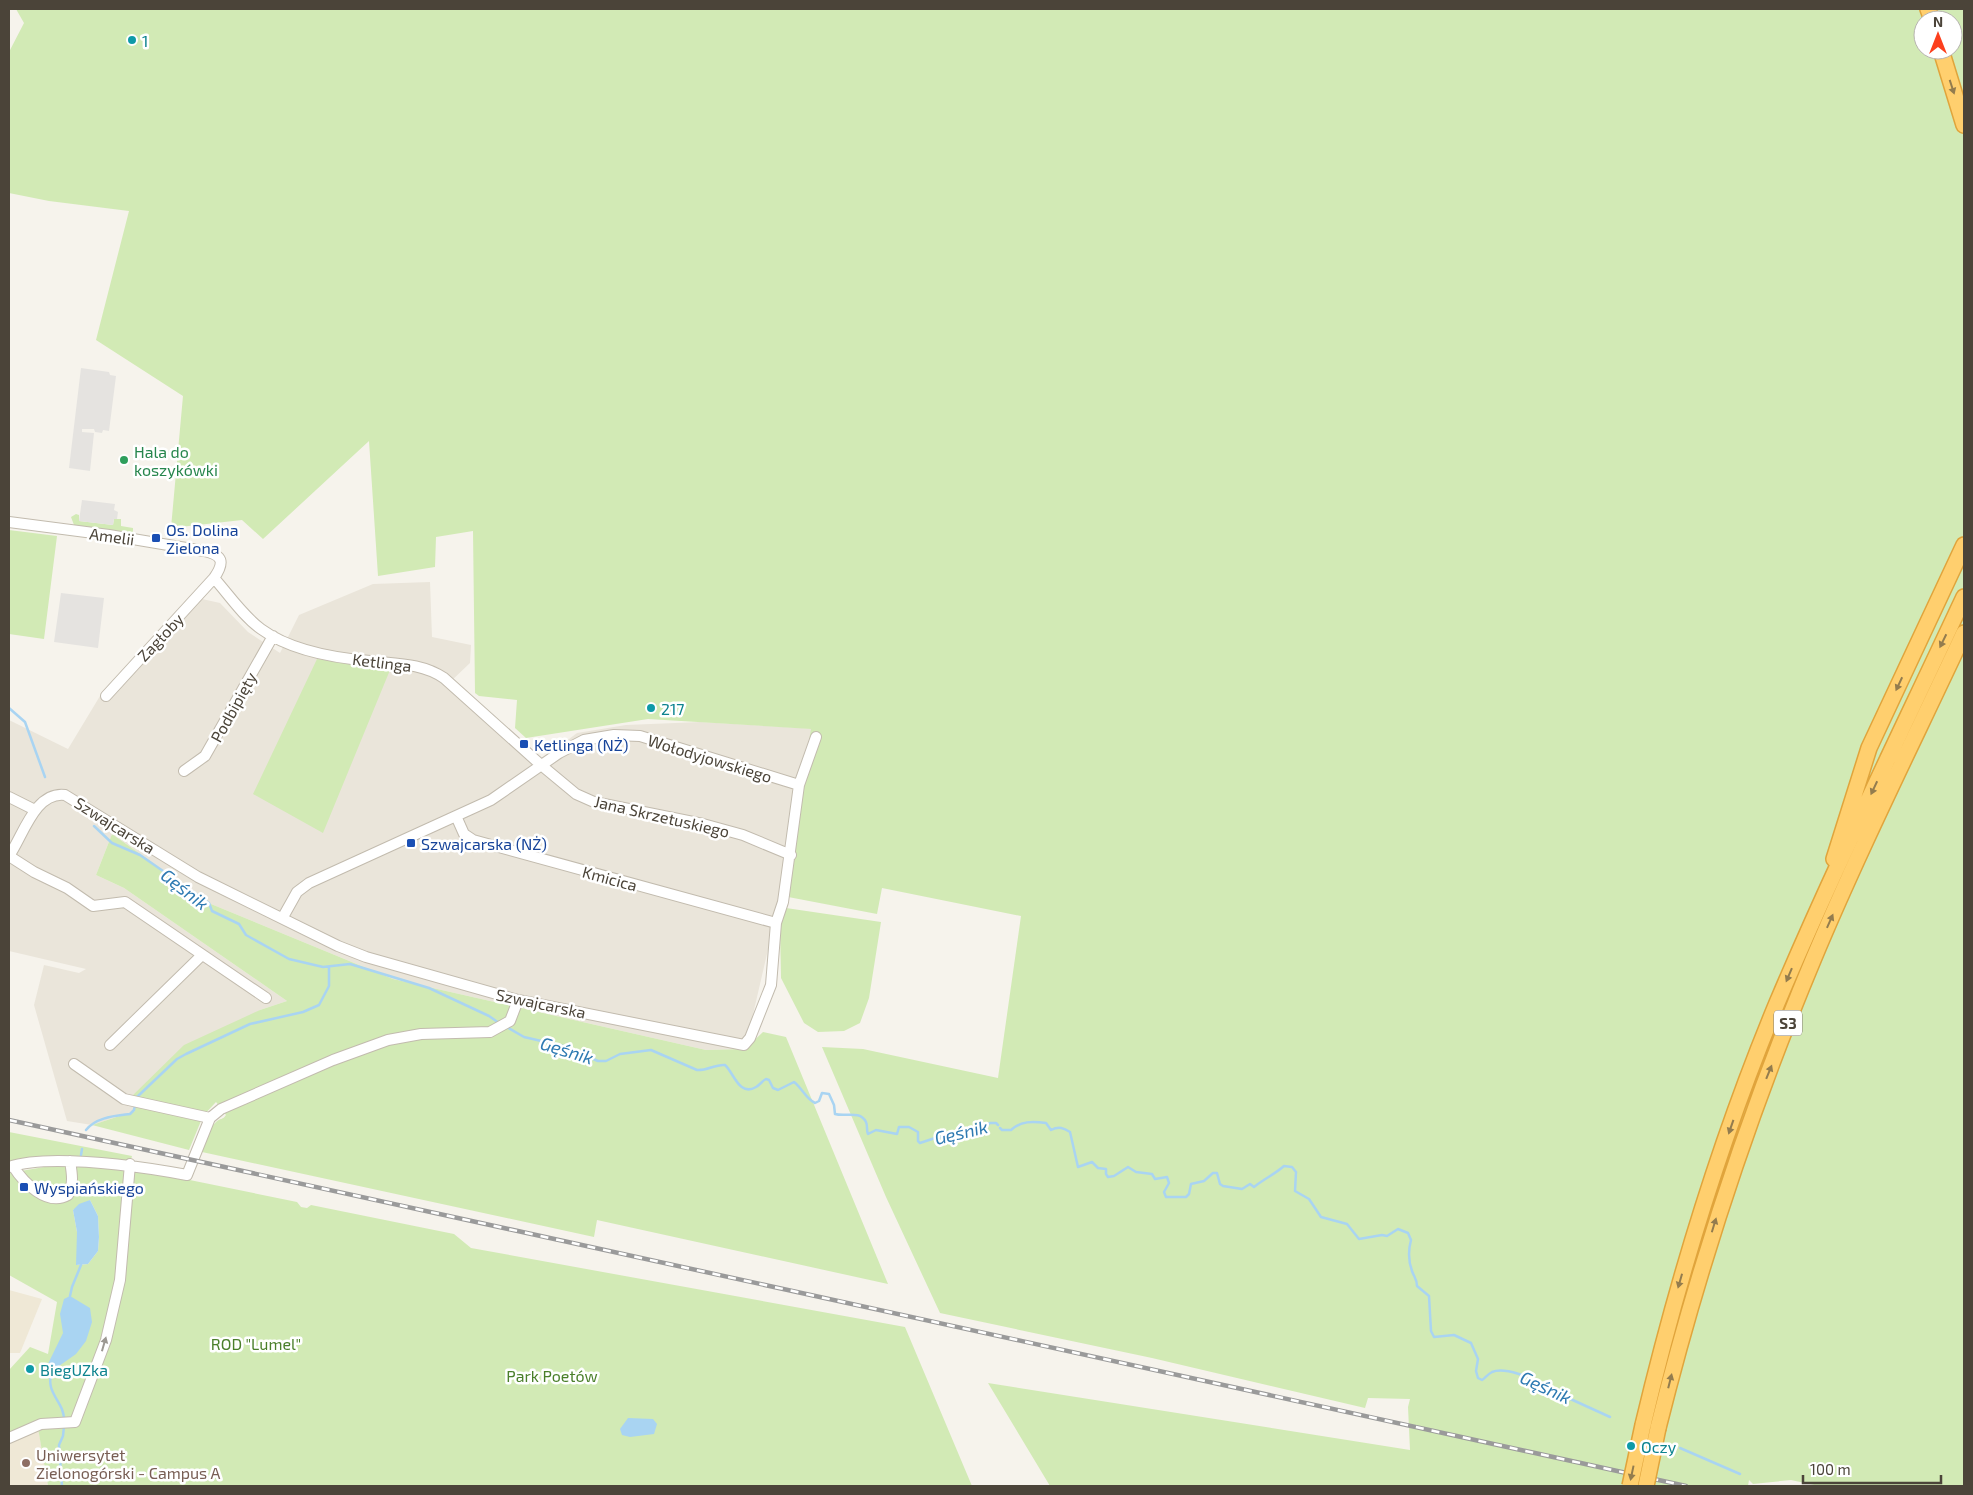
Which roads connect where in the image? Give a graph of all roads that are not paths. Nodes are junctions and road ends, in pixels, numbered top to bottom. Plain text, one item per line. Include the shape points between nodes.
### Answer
1 (1944, 60) edge
2 (1964, 125) edge
3 (9, 522) edge
4 (1964, 544) edge
5 (214, 578) junction
6 (1964, 597) edge
7 (1964, 634) edge
8 (273, 636) junction
9 (106, 696) dead end
10 (816, 737) dead end
11 (541, 765) junction
12 (184, 770) dead end
13 (800, 785) junction
14 (9, 797) edge
15 (35, 810) junction
16 (456, 816) junction
17 (791, 855) junction
18 (9, 856) edge
19 (1822, 898) junction
20 (283, 917) junction
21 (776, 923) junction
22 (202, 955) junction
23 (266, 998) dead end
24 (518, 1000) junction
25 (110, 1045) dead end
26 (74, 1064) dead end
27 (210, 1118) junction
28 (70, 1161) junction
29 (130, 1164) junction
30 (11, 1166) edge
31 (9, 1438) edge
32 (1630, 1486) edge
33 (1646, 1486) edge

1 -> 2 highway
3 - 5 street, Amelii via 211,552 220,558 221,565
4 -> 19 highway via 1869,748
5 - 8 street, Ketlinga via 253,622
5 - 9 street, Zagłoby
6 -> 19 highway, S3
33 -> 7 highway, S3, bridge via 1697,1280 1764,1083 1813,960
8 - 11 street, Ketlinga via 318,652 433,670
8 - 12 street, Podbipięty via 205,756
10 - 13 street, Szwajcarska
11 - 13 street, Wołodyjowskiego via 584,740 614,735 640,736
11 - 16 street, Wołodyjowskiego via 491,800
11 - 17 street, Jana Skrzetuskiego via 576,794 594,802 743,835
13 - 17 street, Szwajcarska
14 - 15 street
15 - 18 street
15 - 20 street, Szwajcarska via 51,797 61,794 74,799 192,874
16 - 20 street, Wołodyjowskiego via 308,883 297,892
16 - 21 street, Kmicica via 464,834 473,840
17 - 21 street, Szwajcarska
18 - 22 street via 93,906 125,902
19 -> 32 highway, S3, bridge via 1777,1005 1711,1184 1666,1330
20 - 24 street, Szwajcarska via 366,957
21 - 24 street, Szwajcarska via 771,985 750,1038 744,1045
22 - 23 street
22 - 25 street
24 - 27 street via 510,1021 490,1032 421,1034 388,1040 221,1109
26 - 27 street via 116,1094 135,1102
27 - 29 street via 187,1176
28 - 29 street
28 - 30 street
28 - 30 street via 71,1189 68,1195 59,1198 42,1195
31 -> 29 street via 41,1424 73,1422 106,1340 120,1280

